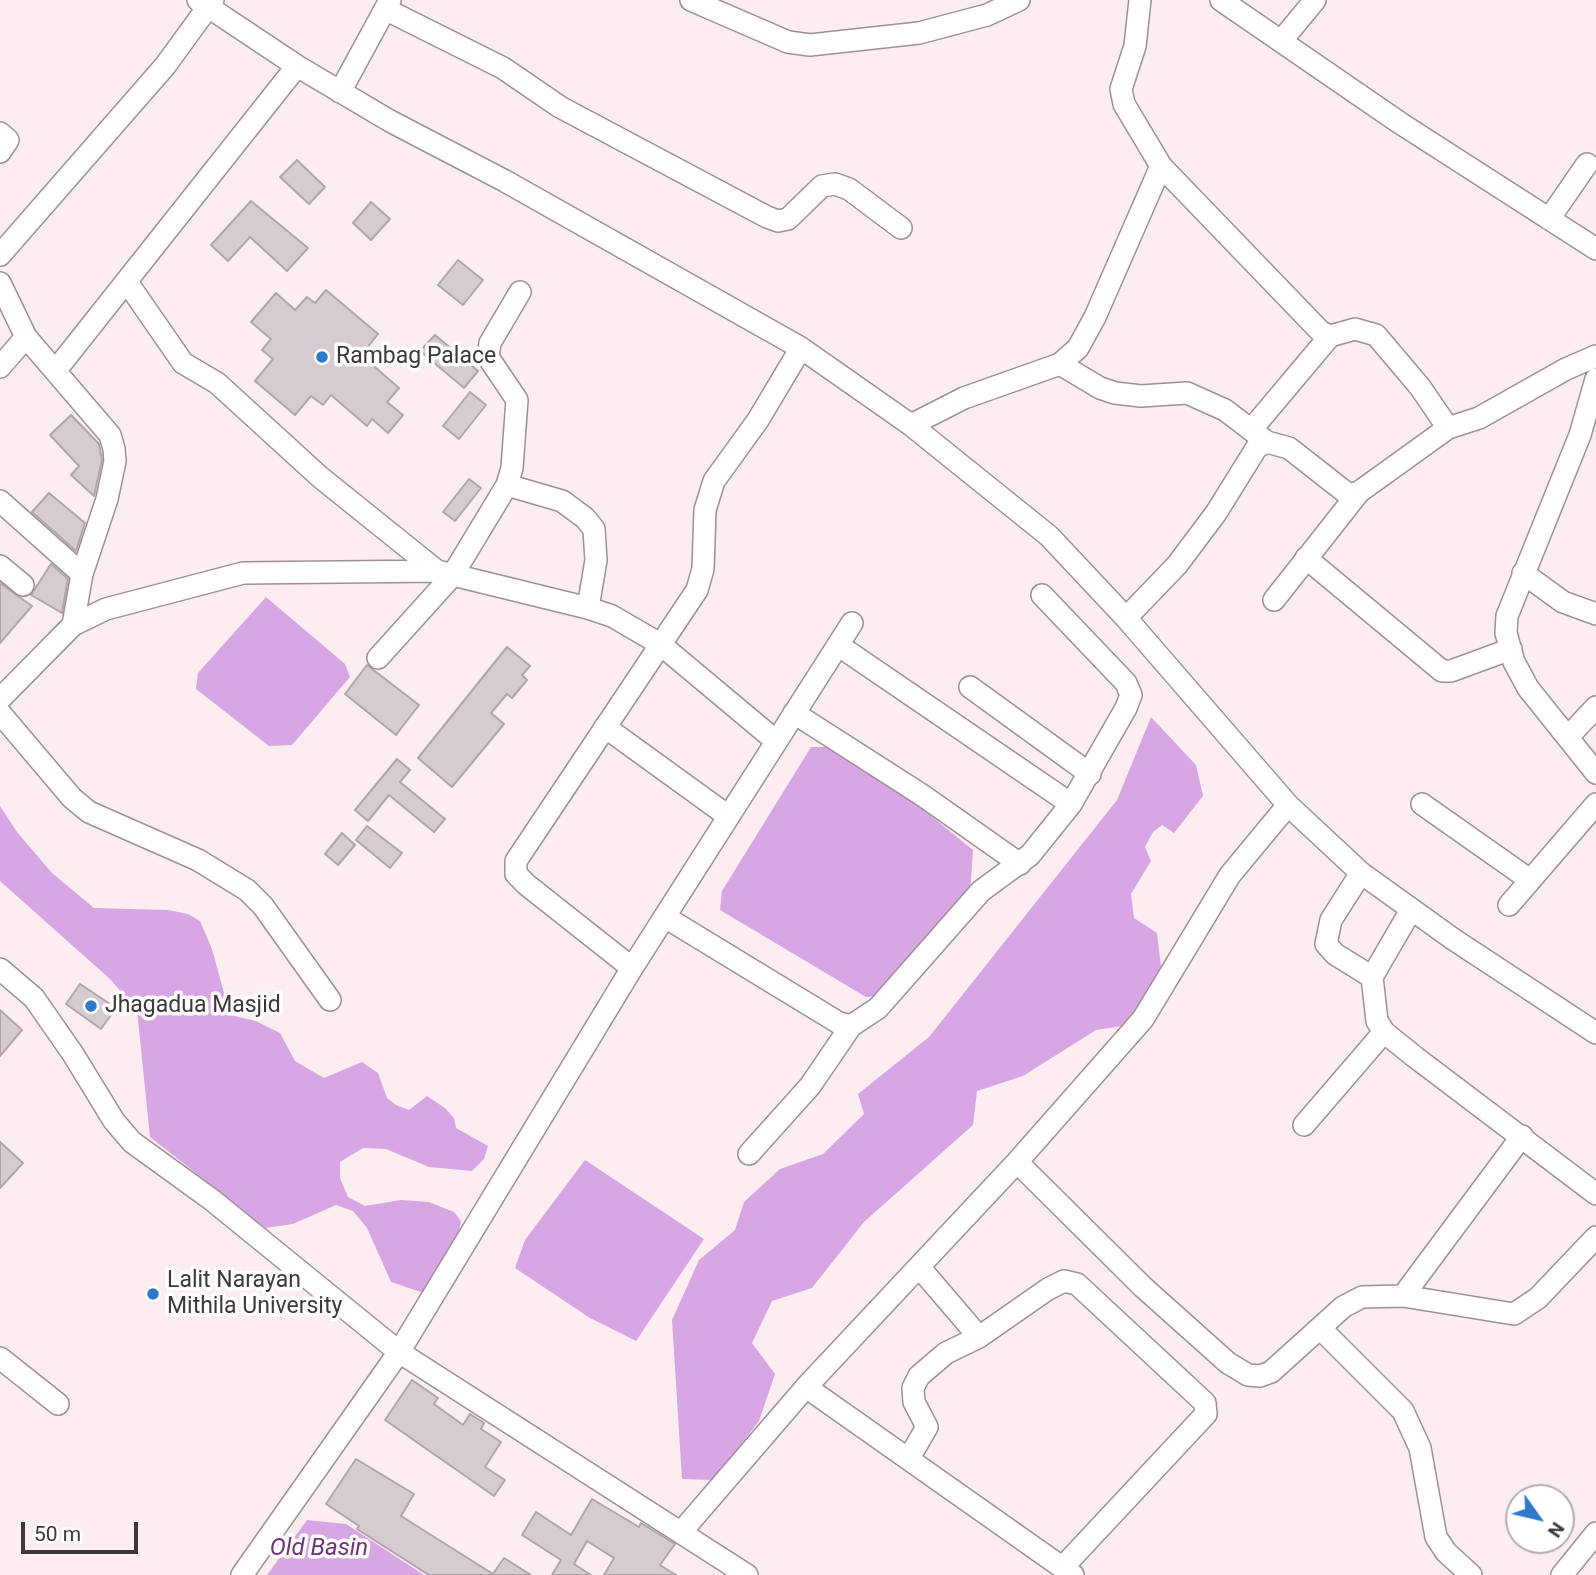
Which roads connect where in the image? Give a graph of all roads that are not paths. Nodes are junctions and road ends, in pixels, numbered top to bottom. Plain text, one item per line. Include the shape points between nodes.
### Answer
1 (691, 0) edge
2 (1018, 0) edge
3 (1140, 0) edge
4 (1220, 0) edge
5 (1315, 0) edge
6 (206, 3) edge
7 (387, 5) edge
8 (1282, 40) junction
9 (297, 65) junction
10 (340, 92) junction
11 (0, 133) edge
12 (0, 152) edge
13 (1587, 164) dead end
14 (1161, 166) junction
15 (1549, 219) junction
16 (901, 228) dead end
17 (1596, 249) edge
18 (0, 255) edge
19 (127, 282) junction
20 (0, 283) edge
21 (520, 292) dead end
22 (1330, 336) junction
23 (26, 337) junction
24 (801, 348) junction
25 (1596, 356) edge
26 (1060, 364) junction
27 (0, 367) edge
28 (56, 370) junction
29 (1596, 379) edge
30 (911, 425) junction
31 (1448, 428) junction
32 (1259, 436) junction
33 (507, 485) junction
34 (1359, 492) junction
35 (0, 501) edge
36 (1306, 558) junction
37 (0, 566) edge
38 (1524, 573) junction
39 (82, 574) junction
40 (444, 574) junction
41 (23, 585) dead end
42 (1042, 595) dead end
43 (1274, 600) dead end
44 (588, 608) junction
45 (1596, 614) edge
46 (1126, 618) junction
47 (852, 623) dead end
48 (73, 625) junction
49 (660, 643) junction
50 (838, 645) junction
51 (1511, 649) junction
52 (378, 658) dead end
53 (971, 687) dead end
54 (0, 699) edge
55 (1596, 707) edge
56 (0, 713) edge
57 (794, 713) junction
58 (605, 727) junction
59 (1568, 737) junction
60 (776, 741) junction
61 (1596, 773) edge
62 (1090, 774) junction
63 (1071, 804) junction
64 (1422, 804) dead end
65 (1596, 804) edge
66 (1287, 805) junction
67 (728, 816) junction
68 (1020, 864) junction
69 (1361, 873) junction
70 (1530, 880) junction
71 (1509, 905) dead end
72 (1411, 910) junction
73 (665, 917) junction
74 (632, 968) junction
75 (0, 969) edge
76 (1372, 977) junction
77 (330, 1000) dead end
78 (851, 1026) junction
79 (1593, 1026) edge
80 (1384, 1032) junction
81 (1304, 1125) dead end
82 (1522, 1136) junction
83 (749, 1154) dead end
84 (1017, 1162) junction
85 (1596, 1194) edge
86 (1596, 1237) edge
87 (920, 1268) junction
88 (1403, 1296) junction
89 (1320, 1328) junction
90 (979, 1337) junction
91 (399, 1352) junction
92 (0, 1358) edge
93 (806, 1387) junction
94 (58, 1404) dead end
95 (909, 1458) junction
96 (682, 1531) junction
97 (1596, 1533) edge
98 (1068, 1571) edge
99 (242, 1575) edge
100 (747, 1575) edge
101 (1471, 1575) edge
102 (1562, 1575) edge

1 - 2 street via 788,42 810,45 919,33 987,15
3 - 14 street via 1135,46 1121,89 1124,104
4 - 8 street
5 - 8 street
6 - 9 street
6 - 18 street via 165,66
7 - 10 street
7 - 16 street via 503,68 560,107 767,217 789,219 822,186 835,184 849,189
8 - 15 street
9 - 10 street
9 - 19 street
10 - 24 street
11 - 12 street via 8,140
13 - 15 street
14 - 22 street
14 - 26 street via 1095,317 1078,348
15 - 17 street
19 - 28 street
19 - 40 street via 183,363 217,383 320,477
20 - 23 street
21 - 33 street via 490,343 488,357 517,400
22 - 31 street via 1355,329 1376,335
22 - 32 street
23 - 27 street
23 - 28 street
24 - 30 street
24 - 49 street via 714,481 705,510 703,569 697,590
25 - 31 street via 1479,418
26 - 30 street via 964,398
26 - 32 street via 1115,393 1187,393 1225,410
28 - 39 street via 110,435 116,461
29 - 38 street via 1580,435
30 - 46 street via 1049,536
31 - 34 street
32 - 34 street via 1289,448 1349,495
32 - 46 street via 1216,513 1177,565
33 - 40 street
33 - 44 street via 562,501 594,529 596,559
34 - 36 street
35 - 39 street
36 - 43 street
36 - 51 street via 1441,671
37 - 41 street
38 - 45 street via 1563,603
38 - 51 street via 1507,616
39 - 48 street
40 - 44 street
40 - 48 street via 243,573 106,608
40 - 52 street
42 - 62 street via 1126,683 1130,695
44 - 49 street
46 - 66 street
47 - 50 street
48 - 54 street
49 - 58 street
49 - 60 street
50 - 57 street
50 - 63 street
51 - 59 street via 1528,688
53 - 62 street
55 - 59 street
56 - 77 street via 89,812 207,864 247,890
57 - 60 street
57 - 68 street
58 - 67 street
58 - 74 street via 516,861 516,874
59 - 61 street
60 - 67 street
62 - 63 street
63 - 68 street
64 - 70 street
65 - 70 street
66 - 69 street
66 - 84 street via 1230,875 1143,1019
67 - 73 street
68 - 78 street via 981,891 878,1008
69 - 72 street
69 - 76 street via 1331,920 1326,944
70 - 71 street
72 - 76 street
72 - 79 street
73 - 74 street
73 - 78 street
74 - 91 street
75 - 91 street via 34,998 132,1142 212,1200
76 - 80 street via 1377,1021
78 - 83 street via 810,1087
80 - 81 street
80 - 82 street
82 - 85 street
82 - 88 street
84 - 87 street
84 - 89 street via 1143,1287 1228,1363 1248,1375 1271,1372
86 - 88 street via 1538,1298 1514,1314
87 - 90 street
87 - 93 street
88 - 89 street via 1362,1297
89 - 101 street via 1408,1419 1420,1448 1436,1537
90 - 95 street via 946,1353 912,1388 927,1427
90 - 98 street via 1048,1289 1064,1281 1077,1284 1205,1403 1206,1414 1198,1424
91 - 96 street
91 - 99 street
92 - 94 street
93 - 95 street
93 - 96 street
95 - 98 street
96 - 100 street
97 - 102 street

